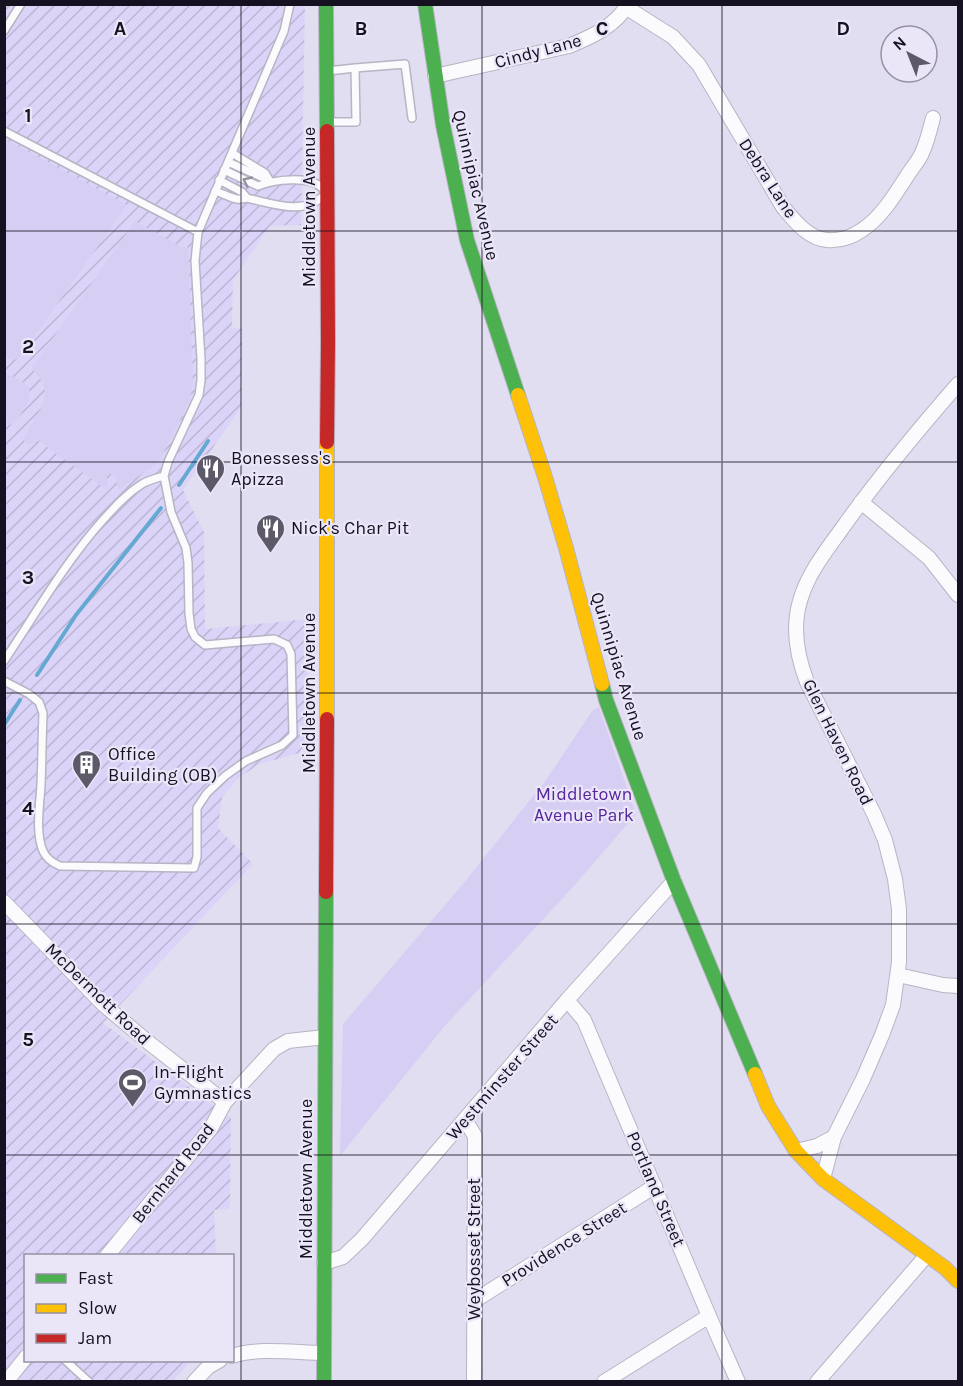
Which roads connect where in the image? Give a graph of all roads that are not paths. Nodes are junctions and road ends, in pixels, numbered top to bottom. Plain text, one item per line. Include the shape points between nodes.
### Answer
1 (21, 4) edge
2 (290, 4) edge
3 (326, 4) edge
4 (424, 4) edge
5 (627, 6) edge
6 (4, 31) edge
7 (355, 68) junction
8 (326, 71) junction
9 (435, 76) junction
10 (412, 118) dead end
11 (933, 118) dead end
12 (326, 122) junction
13 (4, 131) edge
14 (231, 153) junction
15 (228, 162) junction
16 (224, 170) junction
17 (219, 180) junction
18 (270, 182) junction
19 (215, 191) junction
20 (327, 193) junction
21 (247, 198) junction
22 (198, 232) junction
23 (958, 384) edge
24 (164, 476) junction
25 (861, 502) junction
26 (958, 595) edge
27 (4, 661) edge
28 (4, 681) edge
29 (674, 881) junction
30 (4, 902) edge
31 (898, 975) junction
32 (958, 986) edge
33 (567, 1000) junction
34 (325, 1037) junction
35 (225, 1102) junction
36 (465, 1120) junction
37 (834, 1137) junction
38 (796, 1151) junction
39 (823, 1179) junction
40 (655, 1186) junction
41 (109, 1254) edge
42 (927, 1255) junction
43 (324, 1263) junction
44 (958, 1281) edge
45 (474, 1301) junction
46 (709, 1316) junction
47 (324, 1353) junction
48 (234, 1355) edge
49 (24, 1360) edge
50 (67, 1362) edge
51 (217, 1362) edge
52 (6, 1382) edge
53 (89, 1382) edge
54 (194, 1382) edge
55 (324, 1382) edge
56 (474, 1382) edge
57 (604, 1382) edge
58 (738, 1382) edge
59 (817, 1382) edge

1 - 6 lane
2 - 14 lane via 284,31
3 - 8 main road, Middletown Avenue
4 - 9 main road, Quinnipiac Avenue
5 - 9 street, Cindy Lane via 600,31 568,46
5 - 11 street, Debra Lane via 673,37 699,65 783,207 812,236 844,239 862,231 878,216 922,153
7 - 8 lane
7 - 10 lane via 405,64
7 - 12 lane via 356,122
8 - 12 main road, Middletown Avenue
9 - 29 main road, Quinnipiac Avenue via 467,240 545,477 606,700
12 - 20 main road, Middletown Avenue
13 - 22 lane
14 - 15 lane
14 - 18 lane via 265,173
15 - 16 lane
15 - 18 lane
16 - 17 lane
18 -> 16 lane via 258,186
17 - 19 lane
17 - 21 lane
18 - 20 lane via 308,180
19 - 21 lane via 239,200
19 - 22 lane
20 - 21 lane via 308,206 275,205
20 - 34 main road, Middletown Avenue
22 - 24 lane via 195,261 201,359 199,395
23 - 25 street, Glen Haven Road
24 - 27 lane via 130,493 89,536 69,560
24 - 28 lane via 171,512 186,548 189,613 195,638 205,645 274,639 287,645 291,654 293,735 282,746 246,761 207,793 197,808 194,868 60,866 52,862 43,852 40,839 43,713 39,702
25 - 26 street via 929,558
25 - 31 street, Glen Haven Road via 807,582 800,602 796,638 807,682 885,840 899,909
29 - 33 street, Westminster Street
29 - 38 main road, Quinnipiac Avenue via 768,1106
30 - 35 street, McDermott Road via 104,1005
31 - 32 street
31 - 37 street, Glen Haven Road via 885,1028
33 - 36 street, Westminster Street
33 - 40 street, Portland Street via 584,1020
34 - 35 street, Bernhard Road via 280,1045
34 - 43 main road, Middletown Avenue
35 - 41 street, Bernhard Road via 211,1128
36 - 43 street, Westminster Street via 362,1239 343,1257
36 - 45 street, Weybosset Street via 475,1136
37 - 38 street
37 - 39 street, Glen Haven Road
38 - 39 main road, Quinnipiac Avenue
39 - 42 main road, Quinnipiac Avenue
40 - 45 street, Providence Street
40 - 46 street, Portland Street
42 - 44 main road, Quinnipiac Avenue
42 - 59 street
43 - 47 main road, Middletown Avenue
45 - 56 street, Weybosset Street
46 - 57 street
46 - 58 street, Portland Street
47 - 48 street via 257,1351
47 - 55 main road, Middletown Avenue
49 - 52 street
50 - 53 lane
51 - 54 street

